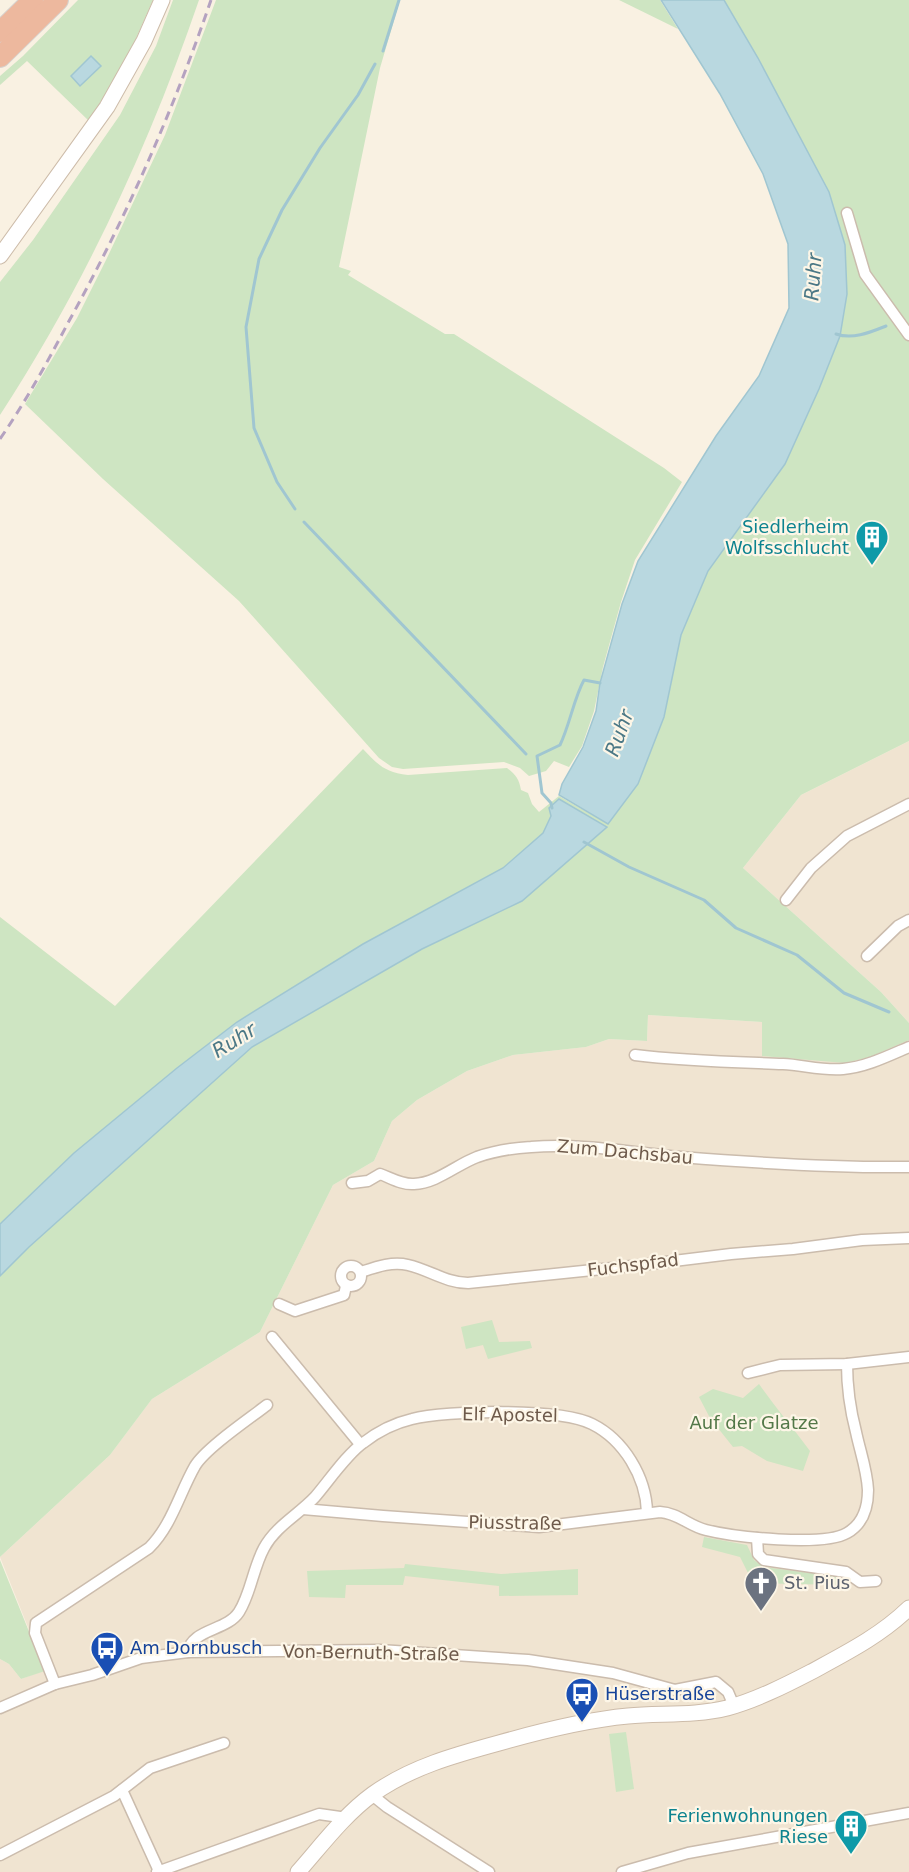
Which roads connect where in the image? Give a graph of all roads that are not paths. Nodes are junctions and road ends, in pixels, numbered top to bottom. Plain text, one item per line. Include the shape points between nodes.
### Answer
1 (33, 0) edge
2 (58, 0) edge
3 (162, 0) edge
4 (0, 32) edge
5 (0, 57) edge
6 (847, 213) dead end
7 (0, 256) edge
8 (909, 335) edge
9 (909, 804) edge
10 (786, 900) dead end
11 (909, 920) edge
12 (867, 956) dead end
13 (909, 1047) edge
14 (635, 1055) dead end
15 (909, 1167) edge
16 (352, 1183) dead end
17 (909, 1238) edge
18 (361, 1272) junction
19 (346, 1286) junction
20 (279, 1304) dead end
21 (272, 1337) dead end
22 (909, 1357) edge
23 (847, 1364) junction
24 (748, 1373) dead end
25 (267, 1405) dead end
26 (360, 1444) junction
27 (303, 1509) junction
28 (647, 1512) junction
29 (757, 1538) junction
30 (876, 1581) dead end
31 (909, 1608) edge
32 (188, 1652) junction
33 (56, 1684) junction
34 (734, 1706) junction
35 (0, 1708) edge
36 (224, 1743) dead end
37 (122, 1790) junction
38 (372, 1794) junction
39 (909, 1813) edge
40 (346, 1818) junction
41 (0, 1855) edge
42 (158, 1872) edge
43 (297, 1872) edge
44 (489, 1872) edge
45 (622, 1872) edge

1 - 4 highway
2 - 5 highway
3 - 7 street via 107,107
6 - 8 street via 865,274
9 - 10 street via 847,836 811,868
11 - 12 street
13 - 14 street via 873,1063 843,1070
15 - 16 street, Zum Dachsbau via 814,1166 553,1145 476,1157 428,1182 405,1184 380,1174
17 - 18 street, Fuchspfad via 468,1283 445,1280 406,1264 380,1265
18 - 19 street, Fuchspfad via 359,1283
18 - 19 street, Fuchspfad via 354,1266 345,1268 341,1278
19 - 20 street, Fuchspfad via 344,1295 305,1309 295,1311
21 - 26 street
22 - 23 street
23 - 24 street via 780,1365
23 - 29 street, Piusstraße via 848,1398 866,1477 865,1514 843,1535 800,1540
25 - 33 street via 198,1462 170,1521 149,1548 36,1623 35,1633
26 - 27 street, Elf Apostel
26 - 28 street, Elf Apostel via 386,1429 426,1417 529,1413 570,1417 600,1429 628,1458 646,1493
27 - 28 street, Piusstraße via 539,1527
27 - 32 street, Elf Apostel via 280,1527 264,1548 238,1614 195,1638
28 - 29 street, Piusstraße via 670,1512 705,1530
29 - 30 street via 758,1554 764,1560 846,1572 860,1582
31 - 34 street via 851,1651
32 - 33 street, Von-Bernuth-Straße via 141,1659
32 - 34 street, Von-Bernuth-Straße via 373,1650 502,1657 613,1673 675,1690 716,1682 728,1692
33 - 35 street, Von-Bernuth-Straße
34 - 38 street via 703,1712 616,1717 537,1733 438,1761
36 - 37 street via 150,1768
37 - 41 street
37 - 42 street
38 - 40 street
38 - 44 street
39 - 45 street via 688,1853
40 - 42 street via 319,1814
40 - 43 street

